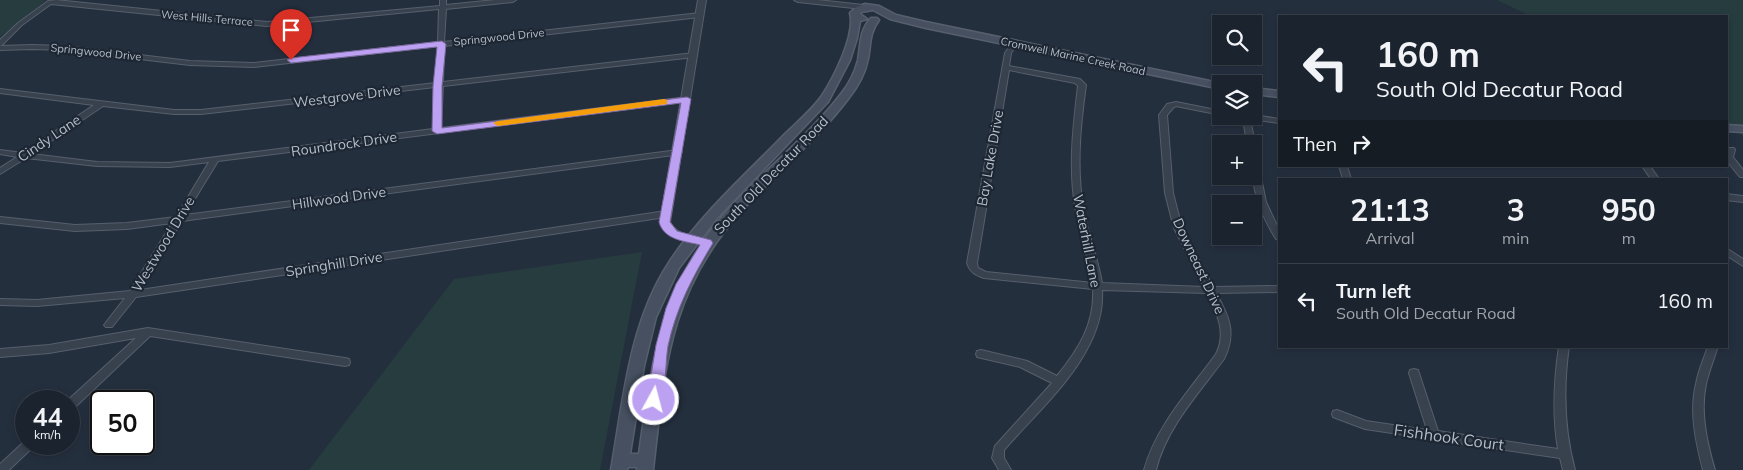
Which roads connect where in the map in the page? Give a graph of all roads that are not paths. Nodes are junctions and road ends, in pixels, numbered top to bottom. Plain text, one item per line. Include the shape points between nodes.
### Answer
1 (513, 0) edge
2 (702, 0) edge
3 (798, 0) edge
4 (884, 0) edge
5 (52, 1) edge
6 (443, 4) edge
7 (826, 4) junction
8 (867, 4) edge
9 (884, 12) junction
10 (856, 15) junction
11 (700, 16) junction
12 (872, 22) junction
13 (926, 25) junction
14 (0, 44) edge
15 (442, 44) junction
16 (1014, 44) junction
17 (0, 48) edge
18 (694, 55) junction
19 (1006, 67) junction
20 (1212, 84) edge
21 (438, 86) junction
22 (0, 91) edge
23 (1262, 92) edge
24 (1278, 94) edge
25 (687, 99) junction
26 (100, 104) junction
27 (820, 106) junction
28 (833, 110) junction
29 (1212, 112) edge
30 (1262, 119) edge
31 (1278, 120) edge
32 (1728, 128) edge
33 (1743, 129) edge
34 (437, 131) junction
35 (1731, 150) dead end
36 (0, 152) edge
37 (678, 152) junction
38 (23, 155) junction
39 (214, 161) junction
40 (1647, 167) edge
41 (0, 172) edge
42 (1743, 175) edge
43 (1654, 178) edge
44 (1257, 185) edge
45 (1728, 197) edge
46 (1743, 199) edge
47 (666, 214) junction
48 (0, 220) edge
49 (178, 220) junction
50 (1278, 234) edge
51 (700, 241) junction
52 (1728, 252) edge
53 (1743, 263) edge
54 (1098, 287) junction
55 (1278, 289) edge
56 (1210, 291) junction
57 (133, 294) junction
58 (0, 302) edge
59 (109, 325) dead end
60 (148, 332) junction
61 (1564, 348) edge
62 (1712, 348) edge
63 (0, 353) edge
64 (980, 354) dead end
65 (345, 362) dead end
66 (1414, 373) dead end
67 (1058, 381) junction
68 (80, 396) edge
69 (1337, 414) dead end
70 (1434, 435) junction
71 (1564, 454) junction
72 (17, 455) edge
73 (646, 465) edge
74 (619, 466) edge
75 (1, 470) edge
76 (1005, 470) edge
77 (1150, 470) edge
78 (1569, 470) edge
79 (1708, 470) edge

1 - 6 street, West Hills Terrace
2 - 11 street
3 - 7 street
4 - 9 main road
5 - 6 street, West Hills Terrace via 267,24
5 - 14 street
6 - 15 street
7 - 8 street
7 - 10 street
8 - 9 main road, Cromwell Marine Creek Road
8 - 10 main road via 858,9
9 - 12 main road via 883,17
9 - 13 main road, Cromwell Marine Creek Road
10 - 12 main road, Cromwell Marine Creek Road
10 - 27 main road, South Old Decatur Road via 854,34 844,61
11 - 15 street, Springwood Drive
11 - 18 street
12 - 13 main road, Cromwell Marine Creek Road
12 - 28 main road, South Old Decatur Road via 860,70
13 - 16 main road, Cromwell Marine Creek Road
15 - 17 street, Springwood Drive via 233,66 58,47
15 - 21 street
16 - 19 street, Bay Lake Drive via 1008,53
16 - 20 main road, Cromwell Marine Creek Road
18 - 21 street, Westgrove Drive
18 - 25 street
19 - 54 street, Waterhill Lane via 1077,81 1082,85 1076,180
19 - 54 street, Bay Lake Drive via 972,267 976,272 1036,282
21 - 26 street, Westgrove Drive via 201,112
21 - 34 street
22 - 26 street, Westgrove Drive
23 - 24 main road
25 - 34 street, Roundrock Drive
25 - 37 street
26 - 38 street, Cindy Lane
27 - 28 main road
27 - 51 main road, South Old Decatur Road via 747,179
28 - 51 main road, South Old Decatur Road via 728,218
29 - 56 street, Downeast Drive via 1172,105 1163,115 1169,193 1178,228
30 - 31 street
32 - 33 main road
34 - 39 street, Roundrock Drive
35 - 42 street via 1729,157
36 - 38 street, Roundrock Drive
37 - 47 street
37 - 49 street, Hillwood Drive
38 - 39 street, Roundrock Drive via 127,165
38 - 41 street, Cindy Lane
39 - 49 street, Westwood Drive
40 - 43 street
44 - 50 street via 1265,211
45 - 46 street
47 - 51 street via 669,231
47 - 57 street, Springhill Drive
48 - 49 street, Hillwood Drive via 88,228
49 - 57 street, Westwood Drive
51 - 73 main road, South Old Decatur Road via 662,345
51 - 74 main road, South Old Decatur Road via 673,266 649,317
52 - 53 street
54 - 56 street
54 - 67 street, Waterhill Lane via 1093,328 1077,358
55 - 56 street
56 - 77 street, Downeast Drive via 1226,324 1225,348 1169,428
57 - 58 street, Springhill Drive via 37,304
57 - 59 street, Westwood Drive
60 - 63 street via 49,349
60 - 65 street
60 - 68 street
61 - 71 street via 1558,378
62 - 79 street via 1700,388 1700,415
64 - 67 street via 1023,364
66 - 70 street
67 - 76 street, Waterhill Lane via 999,450 998,458
69 - 70 street, Fishhook Court via 1364,425
70 - 71 street, Fishhook Court
71 - 78 street
72 - 75 street
73 - 74 main road

